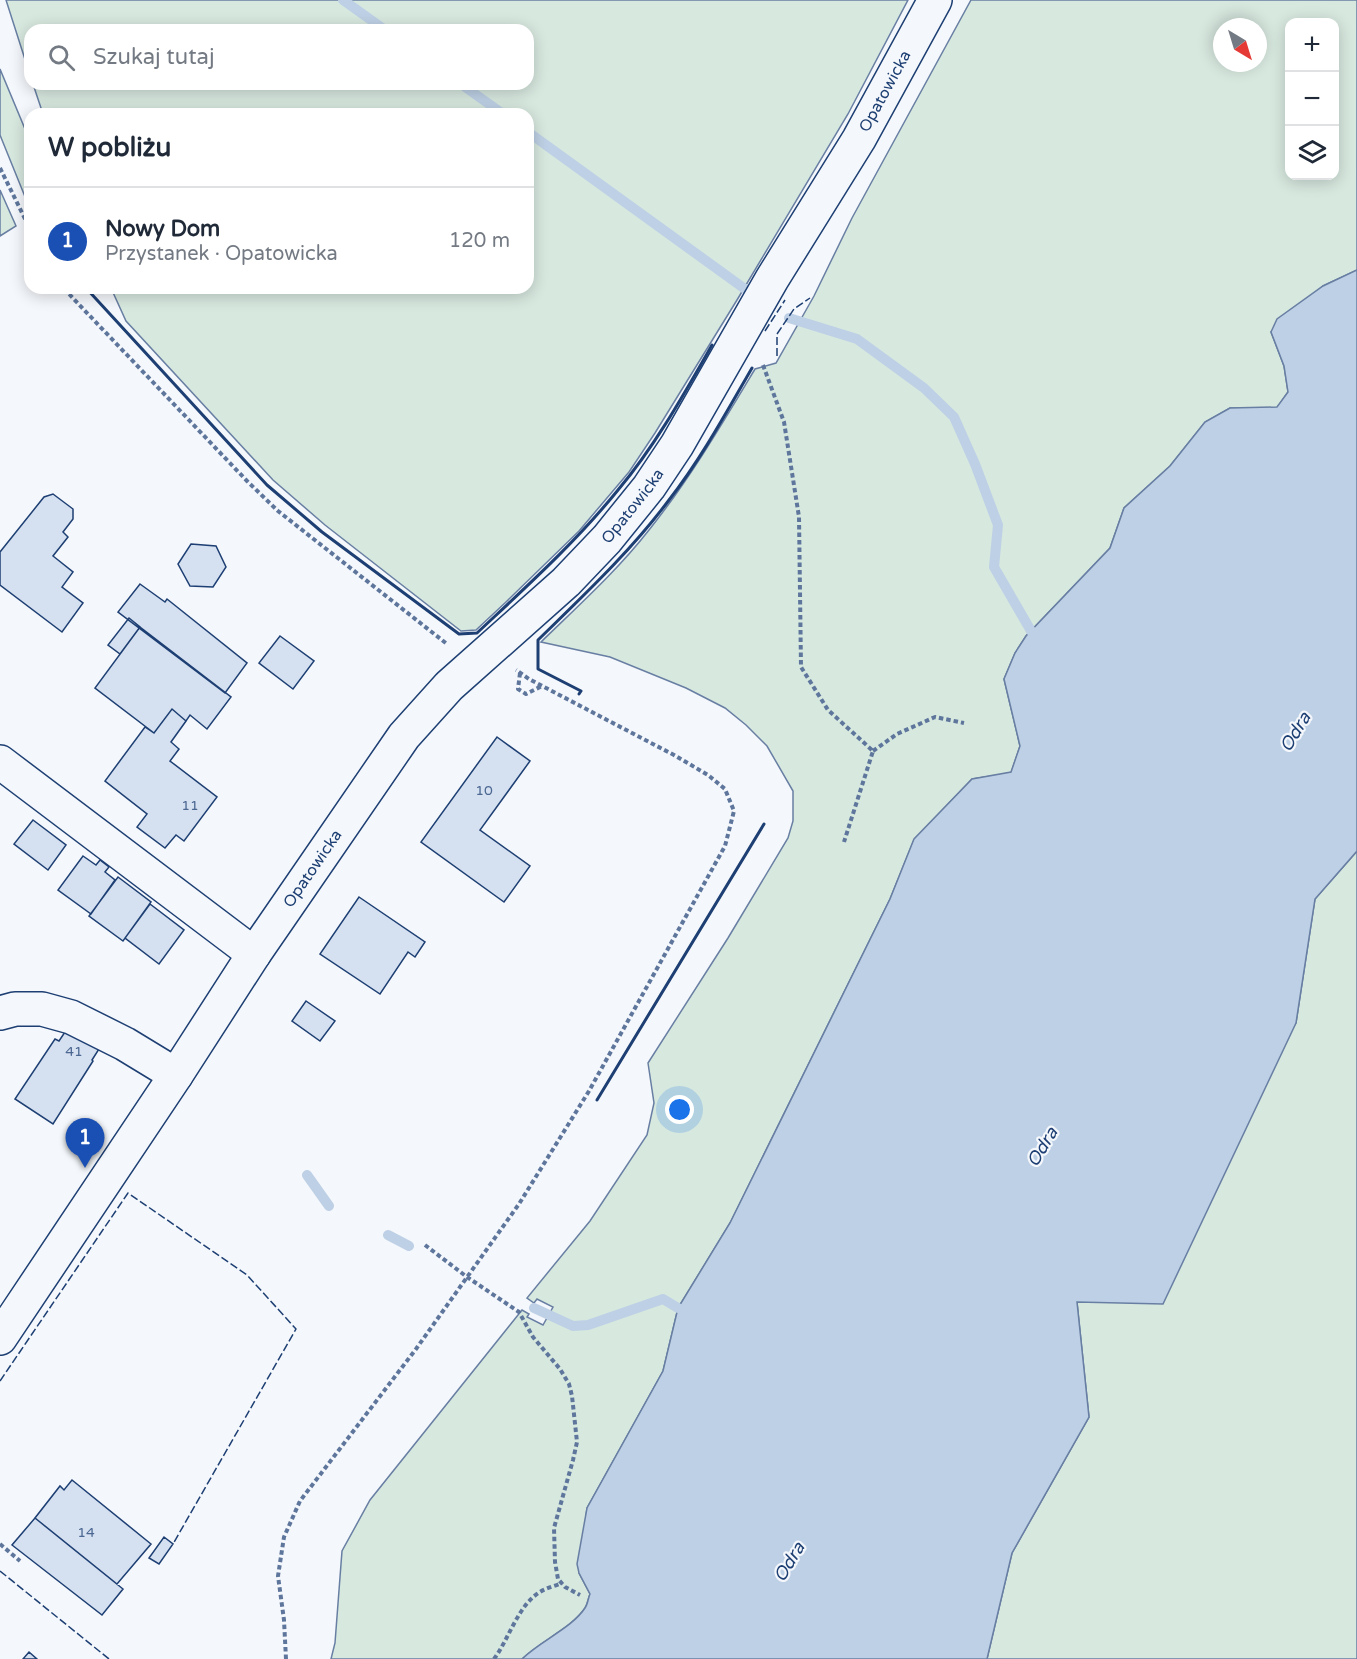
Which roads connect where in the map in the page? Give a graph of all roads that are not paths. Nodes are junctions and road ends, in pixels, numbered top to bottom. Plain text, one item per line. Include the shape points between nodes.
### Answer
1 (935, 0) edge
2 (0, 762) edge
3 (254, 954) junction
4 (0, 1013) edge
5 (176, 1075) junction
6 (0, 1338) edge

1 - 3 street, Opatowicka via 859,139 649,487 566,582 449,686 404,736
2 - 3 street
3 - 5 street, Opatowicka
4 - 5 street via 15,1008 42,1009 71,1017
5 - 6 street, Opatowicka

